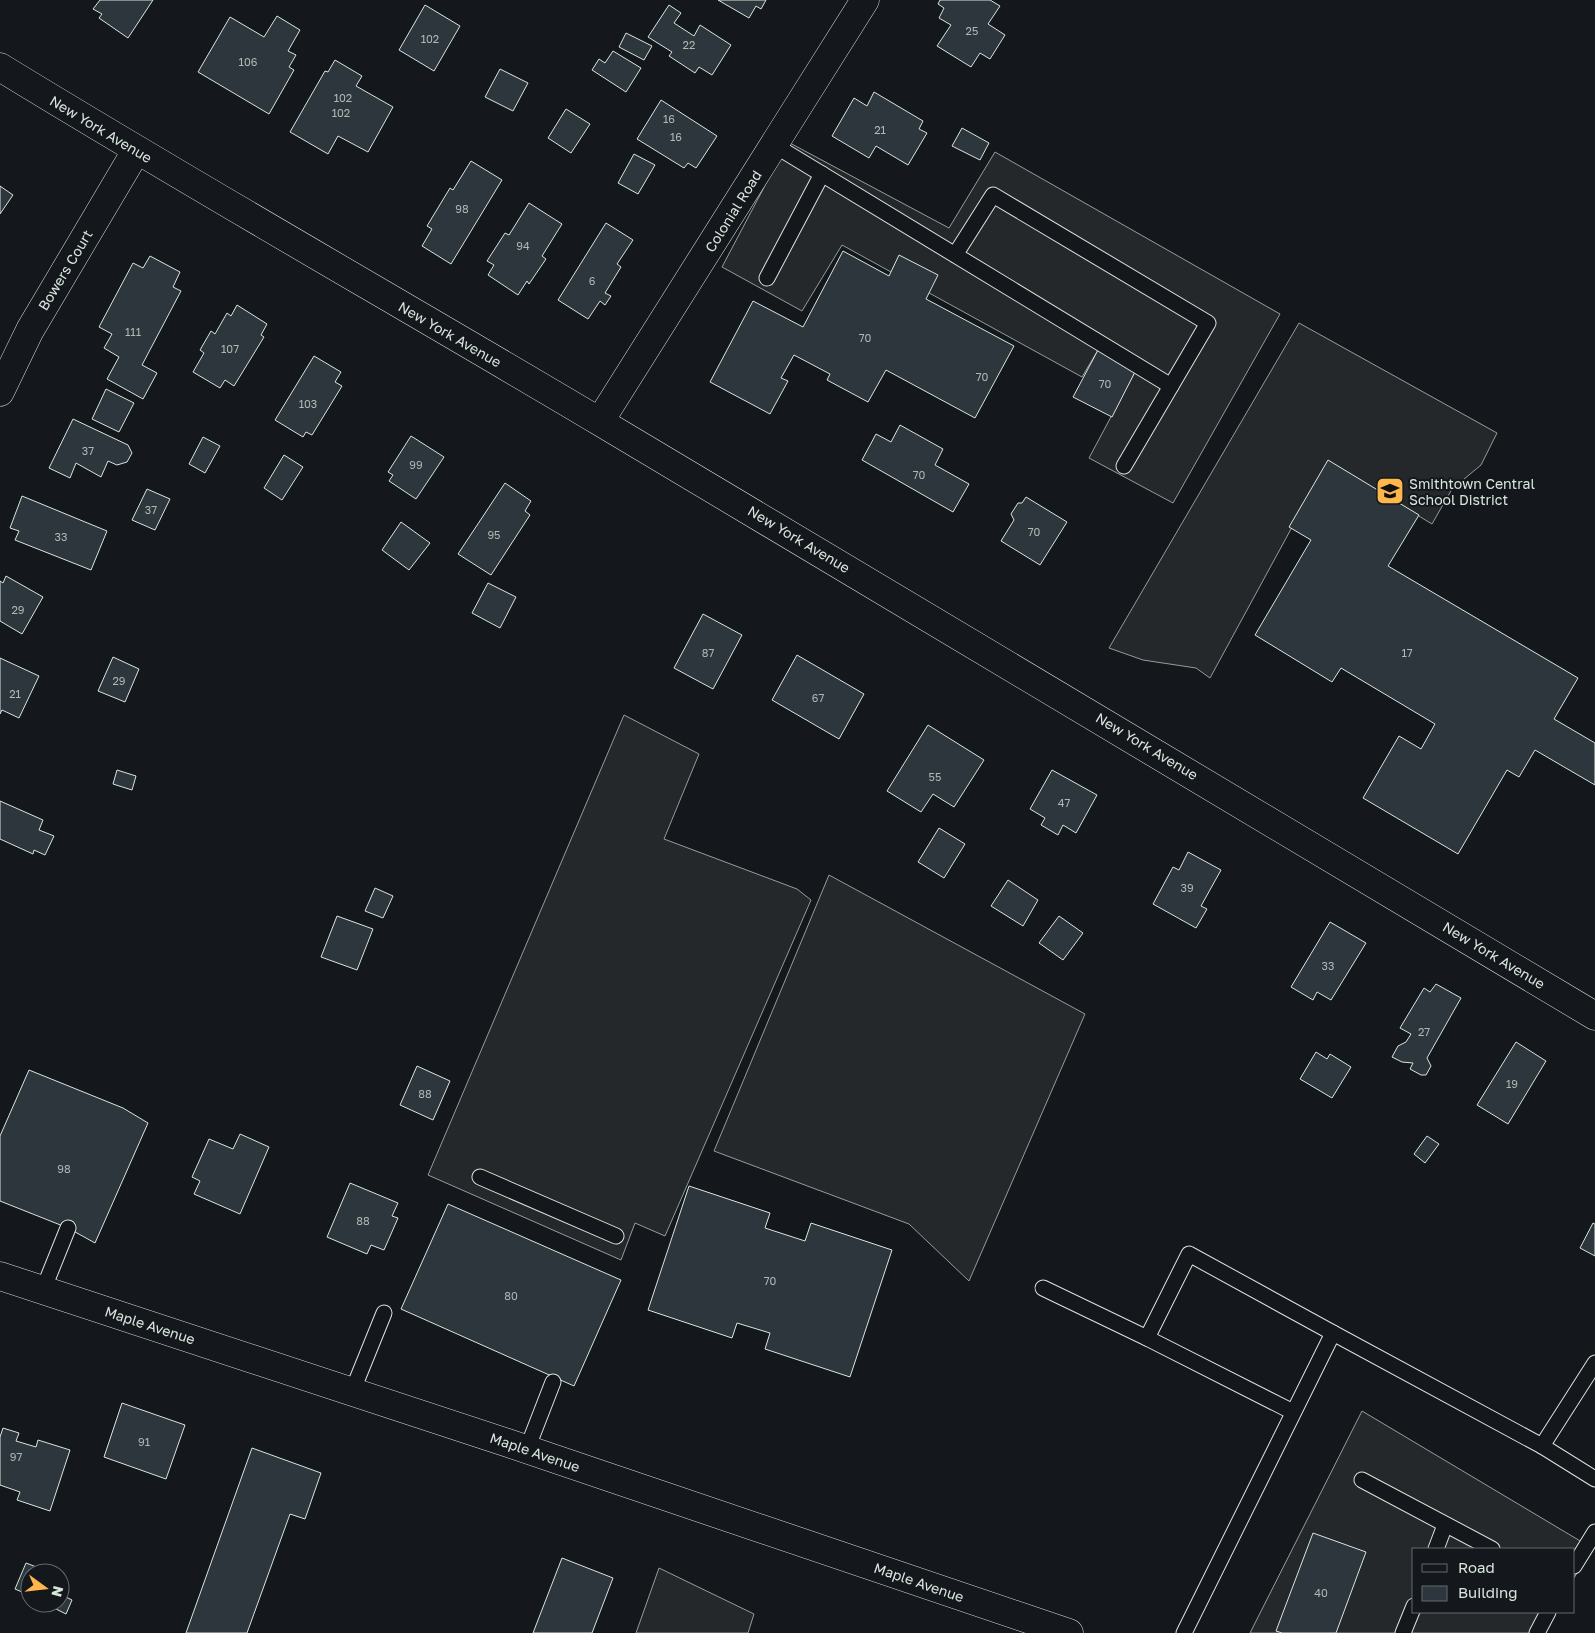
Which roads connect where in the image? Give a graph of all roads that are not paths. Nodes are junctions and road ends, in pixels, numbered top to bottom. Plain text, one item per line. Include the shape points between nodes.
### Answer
1 (865, 0) edge
2 (0, 67) edge
3 (774, 145) junction
4 (136, 151) junction
5 (822, 174) junction
6 (955, 256) junction
7 (767, 278) dead end
8 (1171, 386) junction
9 (0, 392) edge
10 (600, 421) junction
11 (1124, 466) dead end
12 (1595, 1016) edge
13 (480, 1177) dead end
14 (68, 1228) dead end
15 (616, 1236) dead end
16 (0, 1276) edge
17 (1044, 1288) dead end
18 (43, 1290) junction
19 (384, 1313) dead end
20 (1333, 1333) junction
21 (1147, 1338) junction
22 (1595, 1363) edge
23 (553, 1382) dead end
24 (352, 1392) junction
25 (1293, 1412) junction
26 (1542, 1446) junction
27 (527, 1449) junction
28 (1595, 1479) edge
29 (1362, 1480) dead end
30 (1445, 1525) junction
31 (1595, 1532) edge
32 (1436, 1548) edge
33 (1490, 1548) edge
34 (1575, 1564) edge
35 (1412, 1611) edge
36 (1547, 1613) edge
37 (1069, 1633) edge
38 (1184, 1633) edge
39 (1403, 1633) edge
40 (1537, 1633) edge

1 - 3 street, Colonial Road
2 - 4 street, New York Avenue
3 - 5 lane
3 - 10 street, Colonial Road
4 - 9 street, Bowers Court via 30,330
4 - 10 street, New York Avenue
5 - 6 lane
5 - 7 lane
6 - 8 lane
6 - 8 lane via 993,195 1208,323
8 - 11 lane
10 - 12 street, New York Avenue via 1264,815
13 - 15 lane
14 - 18 lane
16 - 18 street, Maple Avenue
17 - 21 lane
18 - 24 street, Maple Avenue
19 - 24 lane
20 - 21 lane via 1189,1254
20 - 25 lane
20 - 26 lane
21 - 25 lane
22 - 26 lane
23 - 27 lane
24 - 27 street, Maple Avenue
25 - 38 lane
26 - 28 lane
27 - 37 street, Maple Avenue
29 - 30 lane
30 - 32 lane
30 - 33 lane
31 - 34 lane
35 - 39 lane
36 - 40 lane

